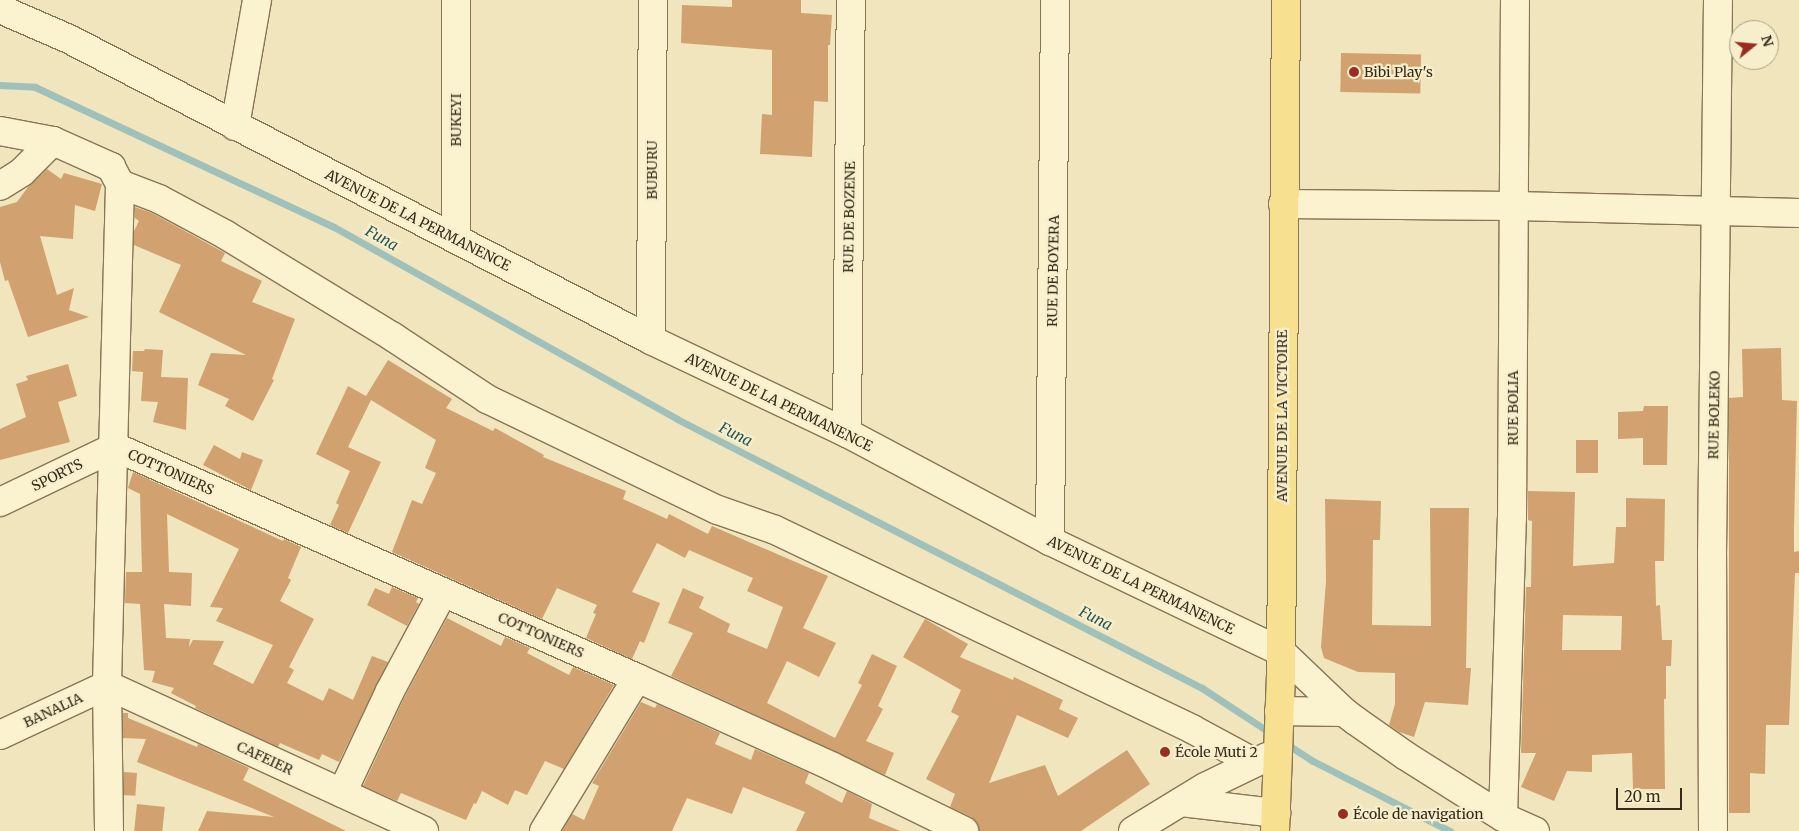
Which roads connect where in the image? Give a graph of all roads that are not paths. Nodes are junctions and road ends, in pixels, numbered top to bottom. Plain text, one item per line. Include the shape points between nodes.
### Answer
1 (256, 0) edge
2 (456, 0) edge
3 (653, 0) edge
4 (851, 0) edge
5 (1056, 0) edge
6 (1286, 0) edge
7 (1515, 0) edge
8 (1718, 0) edge
9 (0, 9) edge
10 (235, 126) junction
11 (0, 131) edge
12 (53, 141) junction
13 (120, 184) junction
14 (0, 186) edge
15 (1283, 204) junction
16 (1514, 206) junction
17 (1716, 210) junction
18 (1799, 213) edge
19 (456, 239) junction
20 (651, 340) junction
21 (847, 434) junction
22 (115, 447) junction
23 (0, 502) edge
24 (1050, 541) junction
25 (443, 592) junction
26 (1280, 651) junction
27 (637, 678) junction
28 (106, 684) junction
29 (1344, 712) junction
30 (0, 735) edge
31 (1273, 739) junction
32 (342, 793) junction
33 (1181, 802) junction
34 (1503, 817) junction
35 (1276, 822) edge
36 (109, 831) edge
37 (424, 831) edge
38 (544, 831) edge
39 (964, 831) edge
40 (1133, 831) edge
41 (1535, 831) edge
42 (1713, 831) edge

1 - 10 street
2 - 19 street, BUKEYI
3 - 20 street, BUBURU
4 - 21 street, RUE DE BOZENE
5 - 24 street, RUE DE BOYERA
6 - 15 main road, AVENUE DE LA VICTOIRE
7 - 16 street, RUE BOLIA
8 - 17 street, RUE BOLEKO
9 - 10 street, AVENUE DE LA PERMANENCE via 69,39
10 - 19 street, AVENUE DE LA PERMANENCE
11 - 12 street
12 - 13 street via 111,167
12 - 14 street via 22,172
13 - 22 street
13 - 31 street via 159,199 226,235 487,399 718,510 775,530 1192,729
15 - 16 street
15 - 26 main road, AVENUE DE LA VICTOIRE
16 - 17 street
16 - 34 street, RUE BOLIA via 1512,518
17 - 18 street
17 - 42 street, RUE BOLEKO
19 - 20 street, AVENUE DE LA PERMANENCE
20 - 21 street, AVENUE DE LA PERMANENCE
21 - 24 street, AVENUE DE LA PERMANENCE
22 - 23 street, SPORTS
22 - 25 street, COTTONIERS
22 - 28 street
24 - 26 street, AVENUE DE LA PERMANENCE
25 - 27 street, COTTONIERS
25 - 32 street via 390,691
26 - 29 street, AVENUE DE LA PERMANENCE
26 - 31 main road, AVENUE DE LA VICTOIRE
27 - 38 street
27 - 39 street, COTTONIERS
28 - 30 street, BANALIA
28 - 32 street, CAFEIER
28 - 36 street
29 - 31 street
29 - 34 street, AVENUE DE LA PERMANENCE via 1406,756
31 - 33 street
31 - 35 main road, AVENUE DE LA VICTOIRE
32 - 37 street, CAFEIER
33 - 35 street
33 - 40 street
34 - 41 street, AVENUE DE LA PERMANENCE

